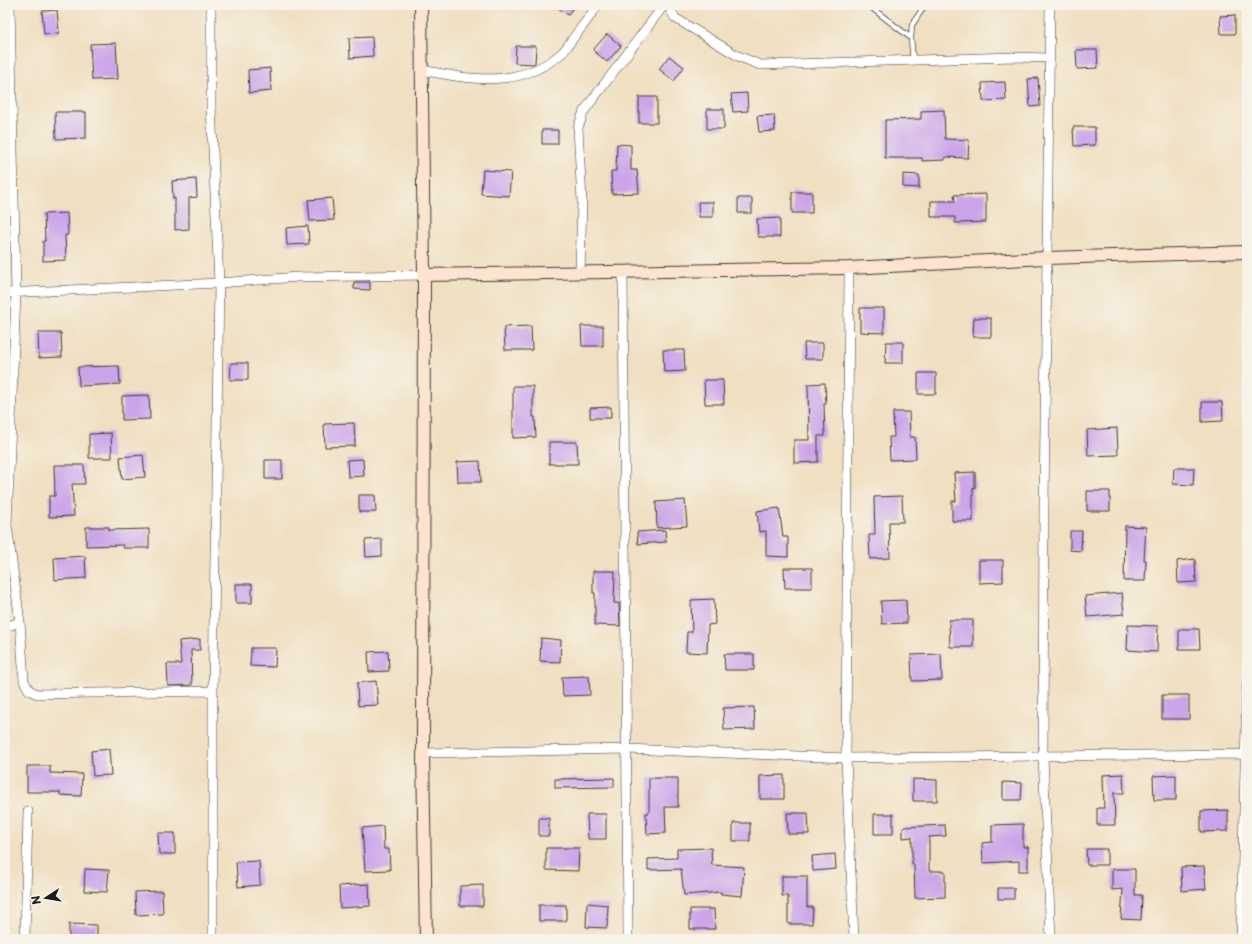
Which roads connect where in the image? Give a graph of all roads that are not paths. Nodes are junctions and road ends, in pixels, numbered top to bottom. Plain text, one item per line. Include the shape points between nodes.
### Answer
1 (10, 5) edge
2 (211, 5) edge
3 (422, 5) edge
4 (598, 5) edge
5 (664, 5) edge
6 (668, 5) edge
7 (868, 5) edge
8 (925, 5) edge
9 (1050, 5) edge
10 (911, 38) junction
11 (1050, 58) junction
12 (913, 61) junction
13 (422, 70) junction
14 (1247, 252) edge
15 (1046, 258) junction
16 (848, 268) junction
17 (623, 271) junction
18 (580, 272) junction
19 (424, 275) junction
20 (219, 283) junction
21 (5, 293) edge
22 (16, 293) junction
23 (20, 622) junction
24 (5, 627) edge
25 (1247, 684) edge
26 (213, 691) junction
27 (626, 749) junction
28 (423, 753) junction
29 (1246, 754) edge
30 (1044, 756) junction
31 (846, 758) junction
32 (28, 811) dead end
33 (25, 939) edge
34 (213, 939) edge
35 (426, 939) edge
36 (628, 939) edge
37 (854, 939) edge
38 (1051, 939) edge
39 (1241, 939) edge

1 - 22 street
2 - 20 street via 211,105
3 - 13 street
4 - 13 street via 564,51 545,66 521,76 490,79 456,77
5 - 18 street via 584,111 578,128 582,201
6 - 12 street via 675,18 738,56 760,65
7 - 10 lane
8 - 10 lane via 912,25
9 - 11 street
10 - 12 lane
11 - 12 street
11 - 15 street
13 - 19 street
14 - 15 street
15 - 16 street
15 - 30 street
16 - 17 street
16 - 31 street
17 - 18 street
17 - 27 street
18 - 19 street
19 - 20 street via 298,277
19 - 28 street
20 - 22 street
20 - 26 street
21 - 22 street
22 - 23 street via 7,525
23 - 24 street
23 - 26 street via 24,682 29,690 37,694
25 - 29 street
26 - 34 street
27 - 28 street
27 - 31 street
27 - 36 street
28 - 35 street
29 - 30 street
29 - 39 street
30 - 31 street
30 - 38 street
31 - 37 street
32 - 33 street

